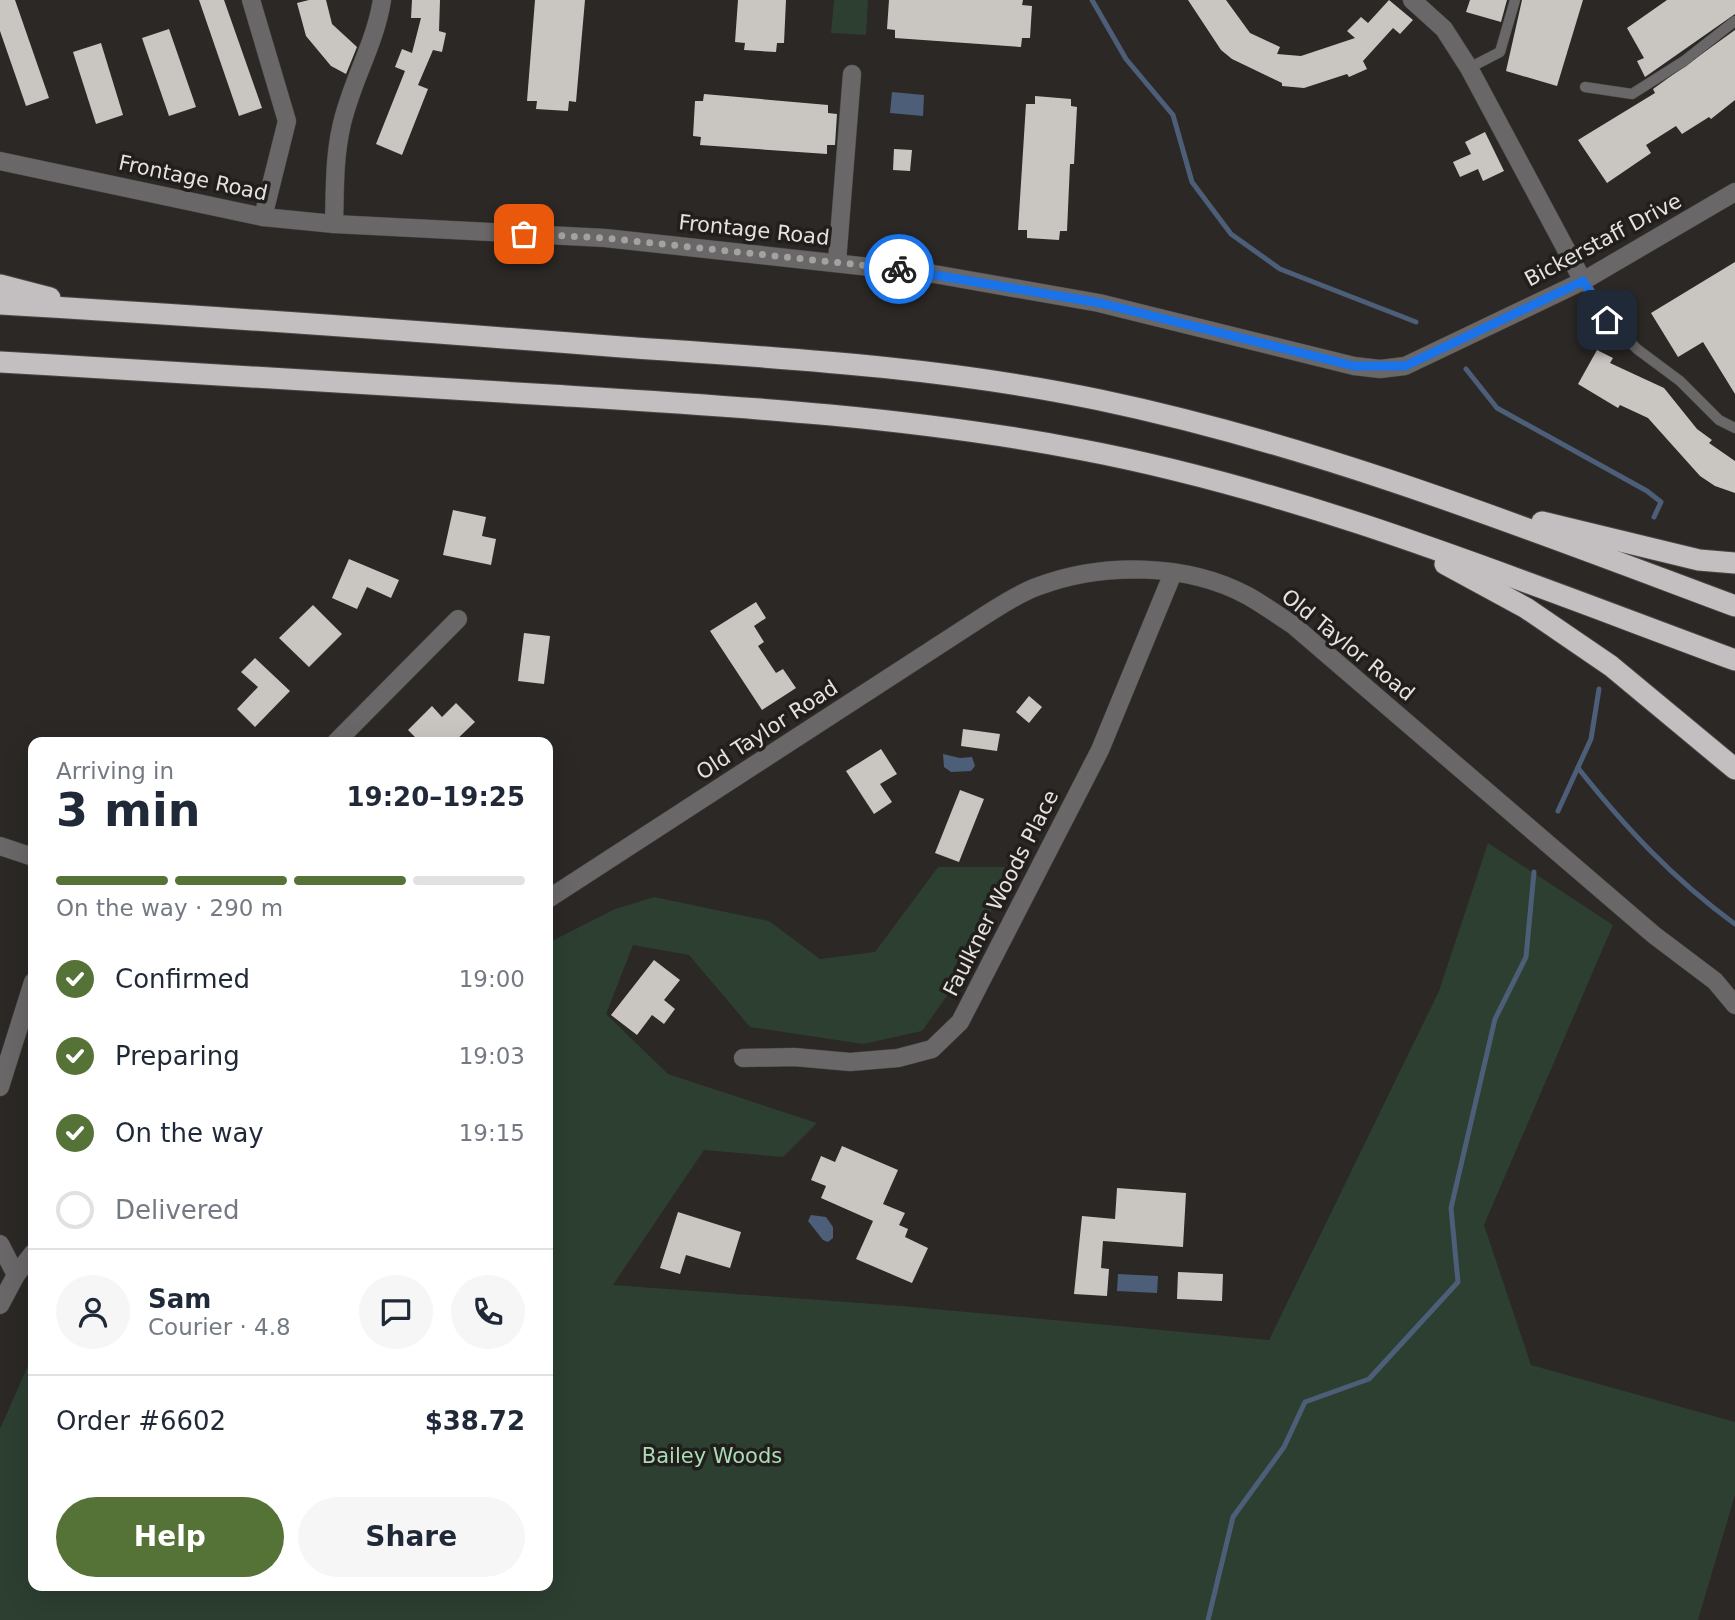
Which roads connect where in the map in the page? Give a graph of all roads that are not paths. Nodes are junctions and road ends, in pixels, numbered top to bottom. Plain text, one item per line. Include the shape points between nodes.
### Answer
1 (251, 0) edge
2 (382, 0) edge
3 (1412, 0) edge
4 (1515, 0) edge
5 (1735, 21) edge
6 (1469, 68) junction
7 (852, 74) dead end
8 (1585, 87) dead end
9 (0, 162) edge
10 (1735, 192) edge
11 (263, 217) junction
12 (334, 224) junction
13 (837, 262) junction
14 (1583, 281) junction
15 (0, 285) edge
16 (0, 304) edge
17 (100, 310) junction
18 (1489, 324) joint
19 (0, 362) edge
20 (113, 368) junction
21 (0, 372) edge
22 (1735, 428) edge
23 (1447, 499) junction
24 (1382, 530) junction
25 (1735, 563) edge
26 (1173, 573) junction
27 (1735, 606) edge
28 (458, 619) dead end
29 (1735, 660) edge
30 (341, 737) edge
31 (1735, 769) edge
32 (0, 846) edge
33 (28, 854) edge
34 (553, 896) edge
35 (28, 998) edge
36 (1735, 1005) edge
37 (743, 1058) dead end
38 (0, 1087) edge
39 (0, 1244) edge
40 (28, 1259) edge
41 (16, 1275) junction
42 (0, 1305) edge

1 - 11 street via 287,121
2 - 12 street via 373,41 341,127
3 - 6 street via 1444,29
4 - 6 lane via 1500,52
5 - 8 lane via 1632,94
6 - 14 street
7 - 13 street
9 - 11 street, Frontage Road
10 - 14 street, Bickerstaff Drive
11 - 12 street, Frontage Road
12 - 13 street, Frontage Road via 605,238
13 - 18 street, Frontage Road via 1100,303 1380,369 1405,366
14 - 18 street, Bickerstaff Drive
14 - 22 lane via 1607,320 1637,349 1681,380 1719,420
15 - 17 highway
16 - 17 highway
17 - 23 highway via 778,358 932,374 1096,399 1247,435
19 - 20 highway
20 - 21 highway
20 - 24 highway via 715,405 923,423 1098,453 1245,488
23 - 25 highway via 1699,560
23 - 27 highway
24 - 29 highway
24 - 31 highway via 1526,608 1611,666
26 - 34 street, Old Taylor Road via 1087,573 1038,586 987,614
26 - 36 street, Old Taylor Road via 1247,595 1293,625 1654,935 1690,960
26 - 37 street, Faulkner Woods Place via 1100,750 960,1022 932,1049 898,1058 850,1062
28 - 30 street
32 - 33 street
35 - 38 street
39 - 41 street
40 - 41 street
41 - 42 street

